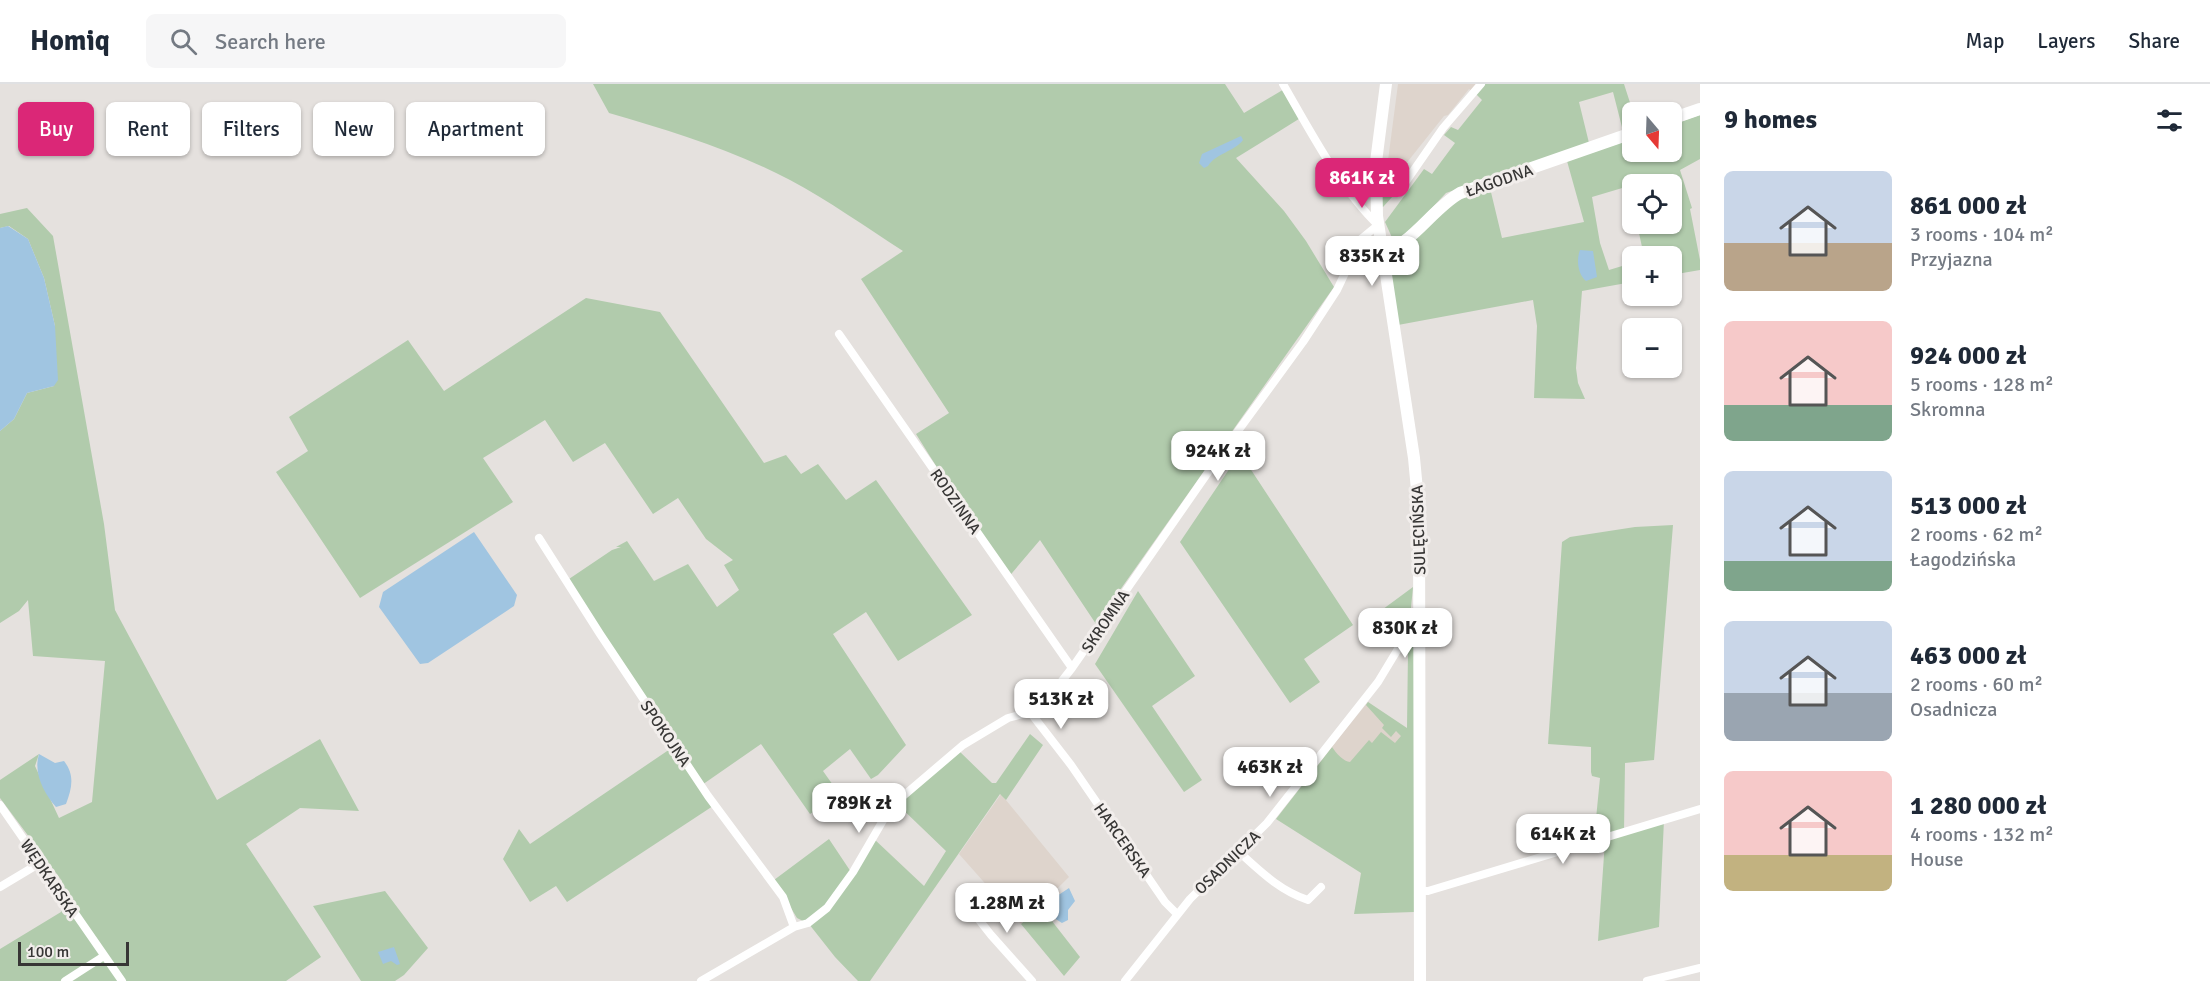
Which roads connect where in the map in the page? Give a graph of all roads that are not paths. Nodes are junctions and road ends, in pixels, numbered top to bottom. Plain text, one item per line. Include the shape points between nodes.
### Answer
1 (1283, 84) edge
2 (1386, 84) edge
3 (1481, 84) edge
4 (1700, 109) edge
5 (1682, 116) edge
6 (1622, 137) edge
7 (1398, 193) dead end
8 (1378, 225) junction
9 (1382, 252) junction
10 (839, 334) dead end
11 (538, 538) dead end
12 (1419, 636) junction
13 (1072, 668) junction
14 (1030, 712) junction
15 (0, 805) edge
16 (1700, 809) edge
17 (1239, 852) junction
18 (40, 863) junction
19 (0, 887) edge
20 (1321, 887) dead end
21 (1420, 891) junction
22 (964, 902) dead end
23 (1177, 914) junction
24 (794, 927) junction
25 (104, 956) junction
26 (1700, 968) edge
27 (65, 981) edge
28 (122, 981) edge
29 (701, 981) edge
30 (1032, 981) edge
31 (1125, 981) edge
32 (1420, 981) edge
33 (1649, 981) edge

1 - 8 street via 1323,152
2 - 8 street, SULĘCIŃSKA via 1376,162
3 - 7 street via 1443,128
4 - 5 street
6 - 9 street, ŁAGODNA via 1460,194 1438,209 1410,238 1391,251
8 - 9 street, SULĘCIŃSKA
8 - 13 street, SKROMNA via 1361,239 1337,290 1303,342
9 - 12 street, SULĘCIŃSKA via 1414,458 1419,511
10 - 13 street, RODZINNA
11 - 24 street, SPOKOJNA via 708,796 783,897
12 - 17 street, OSADNICZA via 1404,639 1351,718
12 - 21 street, SULĘCIŃSKA
13 - 14 street, SKROMNA
14 - 23 street, HARCERSKA
14 - 24 street, SKROMNA via 1008,718 963,744 895,803 827,908
15 - 18 street, WĘDKARSKA
16 - 21 street
17 - 20 street via 1293,895 1308,900
17 - 23 street, OSADNICZA
18 - 19 street
18 - 25 street, WĘDKARSKA
21 - 32 street, SULĘCIŃSKA
22 - 30 street
23 - 31 street, OSADNICZA
24 - 29 street, SKROMNA
25 - 27 street
25 - 28 street, WĘDKARSKA
26 - 33 street

